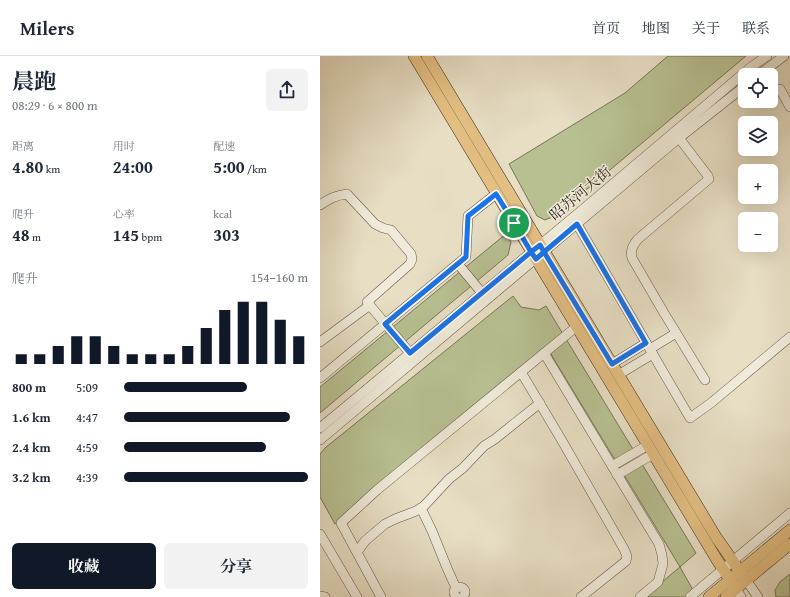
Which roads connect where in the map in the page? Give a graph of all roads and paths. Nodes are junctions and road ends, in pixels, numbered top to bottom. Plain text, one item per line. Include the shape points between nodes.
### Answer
1 (414, 56) edge
2 (427, 56) edge
3 (767, 56) edge
4 (784, 56) edge
5 (768, 68) edge
6 (780, 90) dead end
7 (738, 92) edge
8 (790, 107) edge
9 (679, 138) junction
10 (496, 194) junction
11 (320, 205) edge
12 (577, 224) junction
13 (538, 252) junction
14 (458, 264) junction
15 (482, 293) junction
16 (370, 305) junction
17 (385, 324) junction
18 (576, 326) junction
19 (676, 333) junction
20 (790, 337) edge
21 (320, 342) edge
22 (650, 349) junction
23 (410, 353) junction
24 (544, 353) junction
25 (612, 364) junction
26 (520, 372) junction
27 (618, 375) junction
28 (320, 378) edge
29 (704, 380) dead end
30 (540, 403) junction
31 (320, 428) edge
32 (320, 440) edge
33 (650, 449) junction
34 (612, 466) junction
35 (617, 475) junction
36 (421, 508) junction
37 (790, 514) edge
38 (790, 530) edge
39 (320, 534) edge
40 (790, 544) edge
41 (357, 552) junction
42 (733, 561) junction
43 (723, 570) junction
44 (743, 576) junction
45 (735, 589) edge
46 (454, 594) edge
47 (320, 596) edge
48 (325, 597) edge
49 (357, 597) edge
50 (381, 597) edge
51 (463, 597) edge
52 (580, 597) edge
53 (640, 597) edge
54 (690, 597) edge
55 (709, 597) edge
56 (726, 597) edge
57 (758, 597) edge

1 - 10 main road
2 - 13 main road
3 - 13 street, 昭苏河大街 via 751,67
4 - 5 street
6 - 8 street
7 - 9 street, 昭苏河大街
9 - 12 street, 昭苏河大街
9 - 19 street via 709,179 638,239 632,245 631,253
10 - 13 main road
10 - 14 street via 468,216 466,257
11 - 16 street via 329,199 347,194 375,224 391,230 411,254 410,264 367,302
12 - 13 street, 昭苏河大街
12 - 22 street
13 - 15 street, 昭苏河大街
13 - 18 main road
13 - 25 main road
13 - 32 street, 昭苏河大街
14 - 15 street
14 - 17 street
15 - 23 street, 昭苏河大街
16 - 17 street
16 - 21 street
17 - 23 street
17 - 28 street
18 - 24 street
18 - 33 main road
19 - 22 street
19 - 29 street
20 - 22 street via 690,418
22 - 25 street
22 - 27 street
23 - 31 street, 昭苏河大街
24 - 26 street
24 - 34 street
25 - 27 main road
26 - 30 street
26 - 41 street via 377,490 341,523
27 - 42 main road
30 - 36 street via 484,446
30 - 52 street via 627,556 626,561
33 - 34 street
33 - 35 street
33 - 43 main road
34 - 35 street
35 - 53 street via 659,544 662,555 663,564 658,582
36 - 41 street via 385,524 365,541
36 - 46 street via 447,568
37 - 42 street
38 - 44 main road
39 - 49 street
40 - 44 main road
41 - 50 street
42 - 43 street
42 - 44 main road
43 - 45 main road
43 - 54 street
44 - 45 main road
44 - 57 street
45 - 55 main road
45 - 56 main road
46 - 51 street via 462,587 466,592
47 - 48 street

